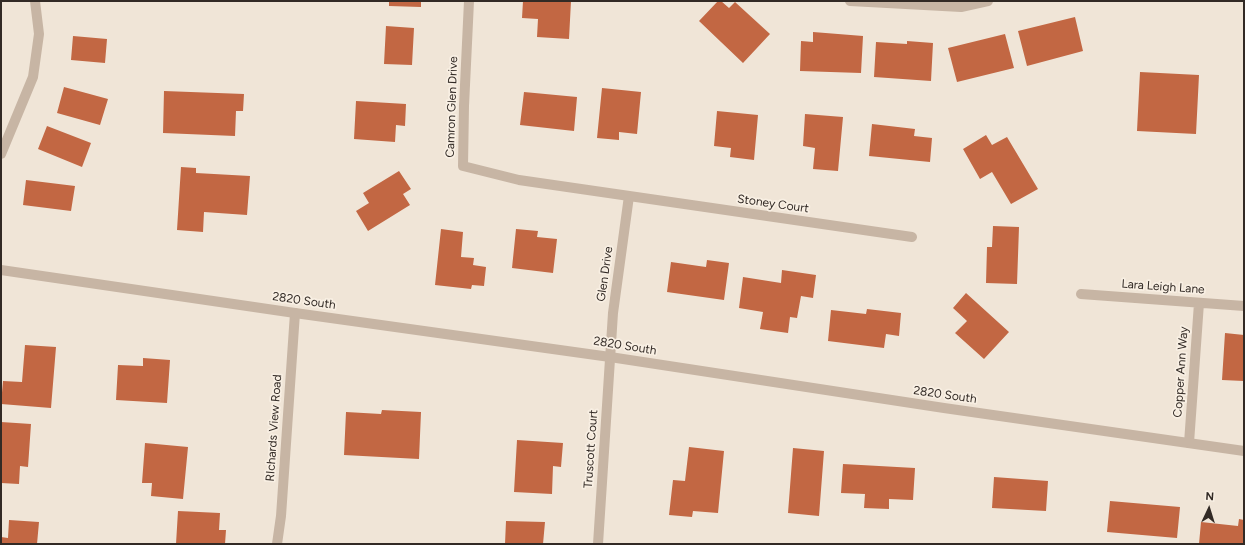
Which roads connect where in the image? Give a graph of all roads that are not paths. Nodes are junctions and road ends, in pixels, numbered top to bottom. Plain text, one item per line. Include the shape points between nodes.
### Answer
1 (35, 1) edge
2 (469, 1) edge
3 (850, 1) edge
4 (988, 1) edge
5 (1, 154) edge
6 (629, 196) junction
7 (912, 237) dead end
8 (1, 270) edge
9 (1081, 294) dead end
10 (1199, 303) junction
11 (1244, 306) edge
12 (295, 313) junction
13 (610, 357) junction
14 (1189, 443) junction
15 (1244, 451) edge
16 (277, 544) edge
17 (598, 544) edge

1 - 5 street via 39,34 33,78
2 - 6 street, Camron Glen Drive via 463,166 519,180
3 - 4 street via 961,7
6 - 7 street, Stoney Court
6 - 13 street, Glen Drive via 613,313
8 - 12 street, 2820 South
9 - 10 street, Lara Leigh Lane
10 - 11 street, Lara Leigh Lane
10 - 14 street, Copper Ann Way
12 - 13 street, 2820 South
12 - 16 street, RIchards View Road
13 - 14 street, 2820 South
13 - 17 street, Truscott Court
14 - 15 street, 2820 South

